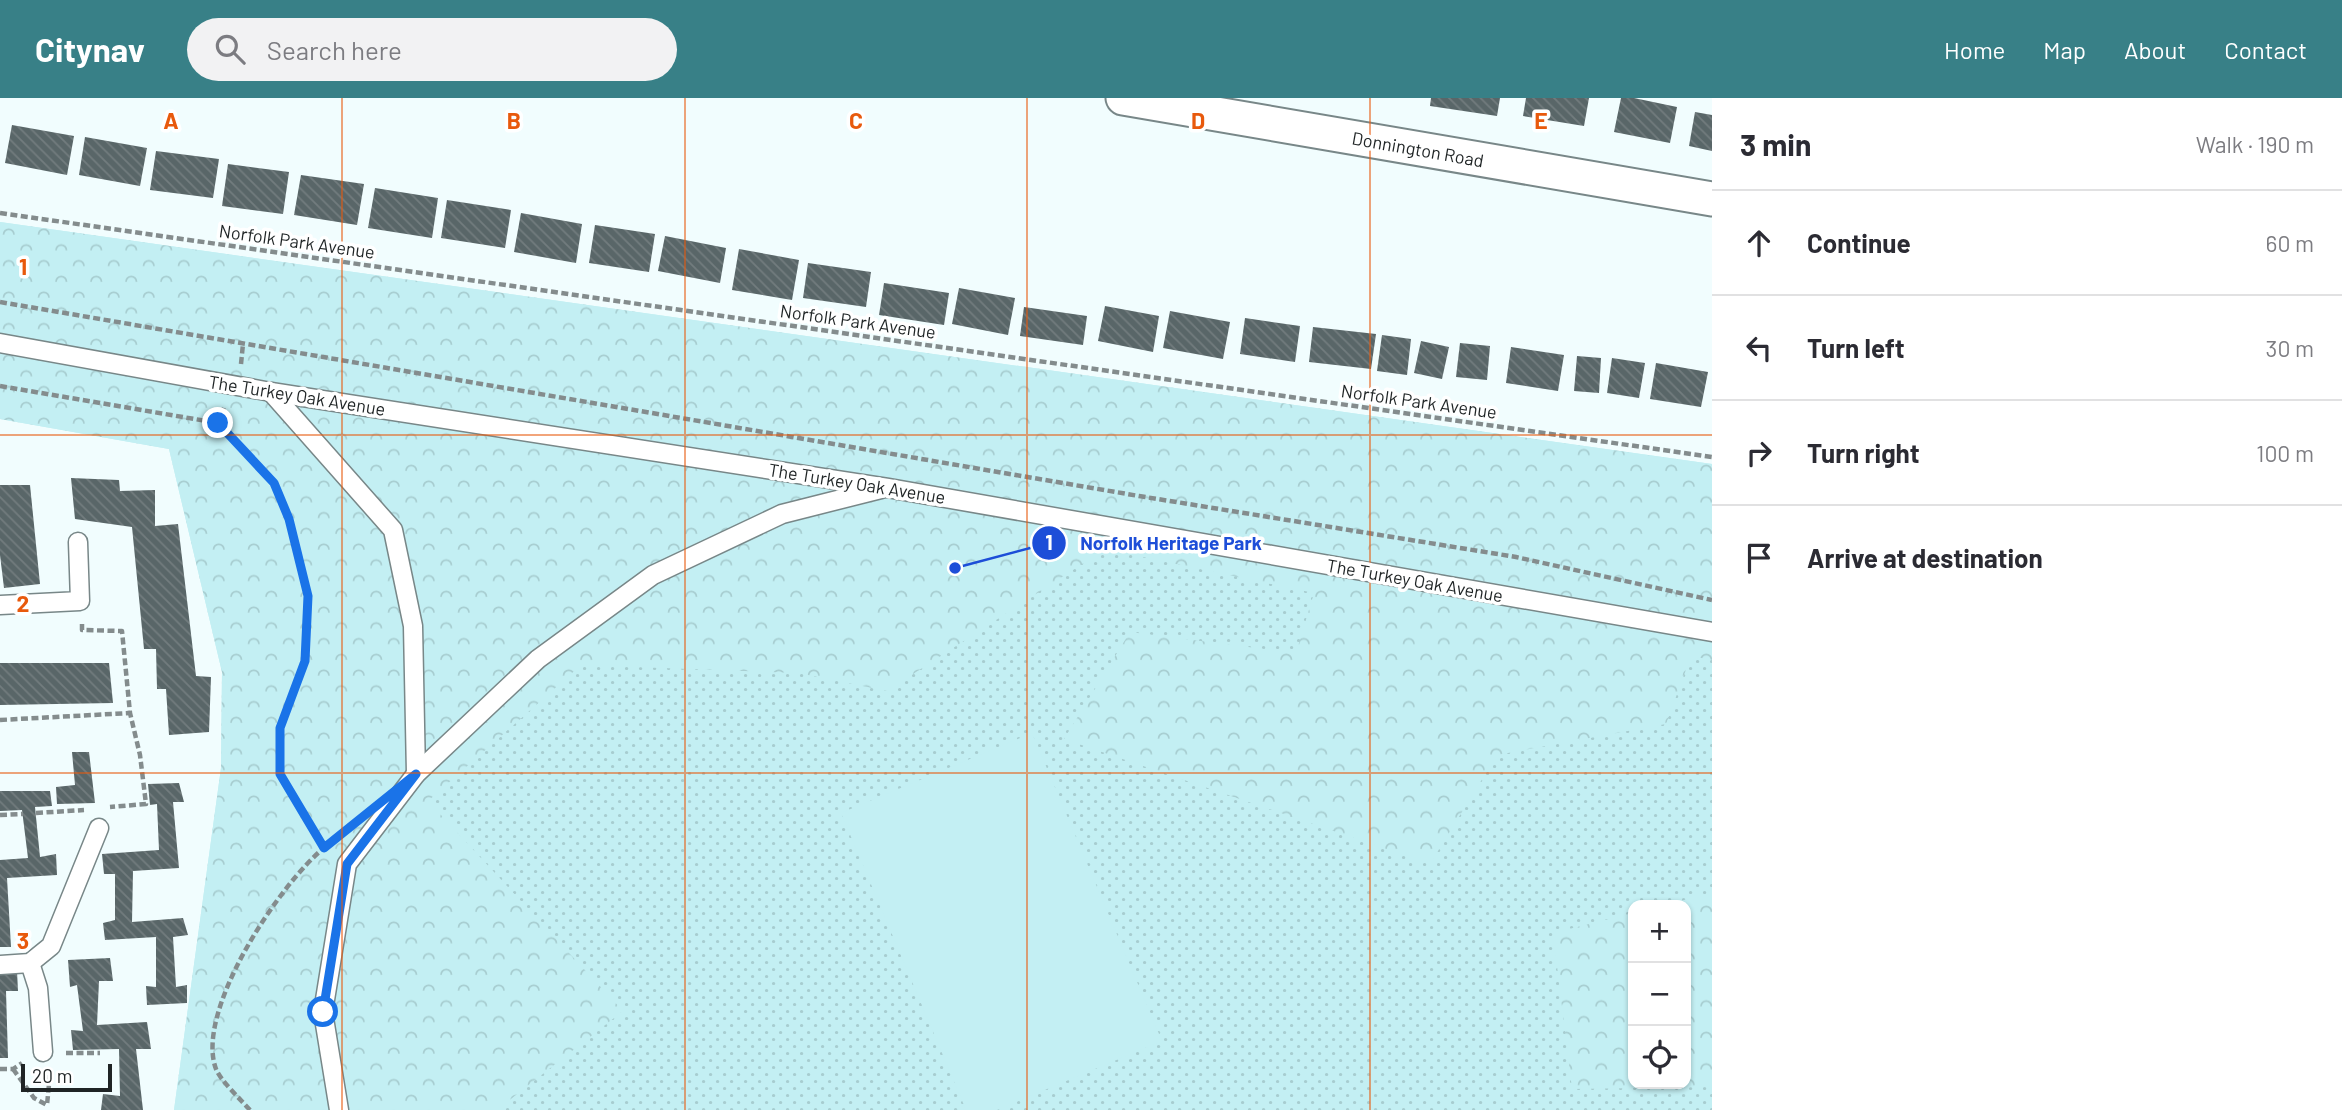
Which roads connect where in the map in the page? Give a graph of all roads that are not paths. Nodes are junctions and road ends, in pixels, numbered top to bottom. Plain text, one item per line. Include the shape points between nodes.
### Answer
1 (1123, 98) edge
2 (1712, 199) edge
3 (0, 343) edge
4 (271, 392) junction
5 (888, 488) junction
6 (78, 542) dead end
7 (0, 605) edge
8 (1712, 632) edge
9 (416, 774) junction
10 (99, 828) dead end
11 (30, 963) junction
12 (0, 965) edge
13 (47, 1059) road end
14 (338, 1110) edge

1 - 2 street, Donnington Road
3 - 4 lane, The Turkey Oak Avenue
4 - 5 lane, The Turkey Oak Avenue
4 - 9 lane via 393,530 413,625
5 - 8 lane, The Turkey Oak Avenue
5 - 9 lane via 782,514 653,575 538,659
6 - 7 lane via 80,601
9 - 14 lane via 347,864 323,1012
10 - 11 lane via 51,946
11 - 12 lane
11 - 13 lane via 38,988

